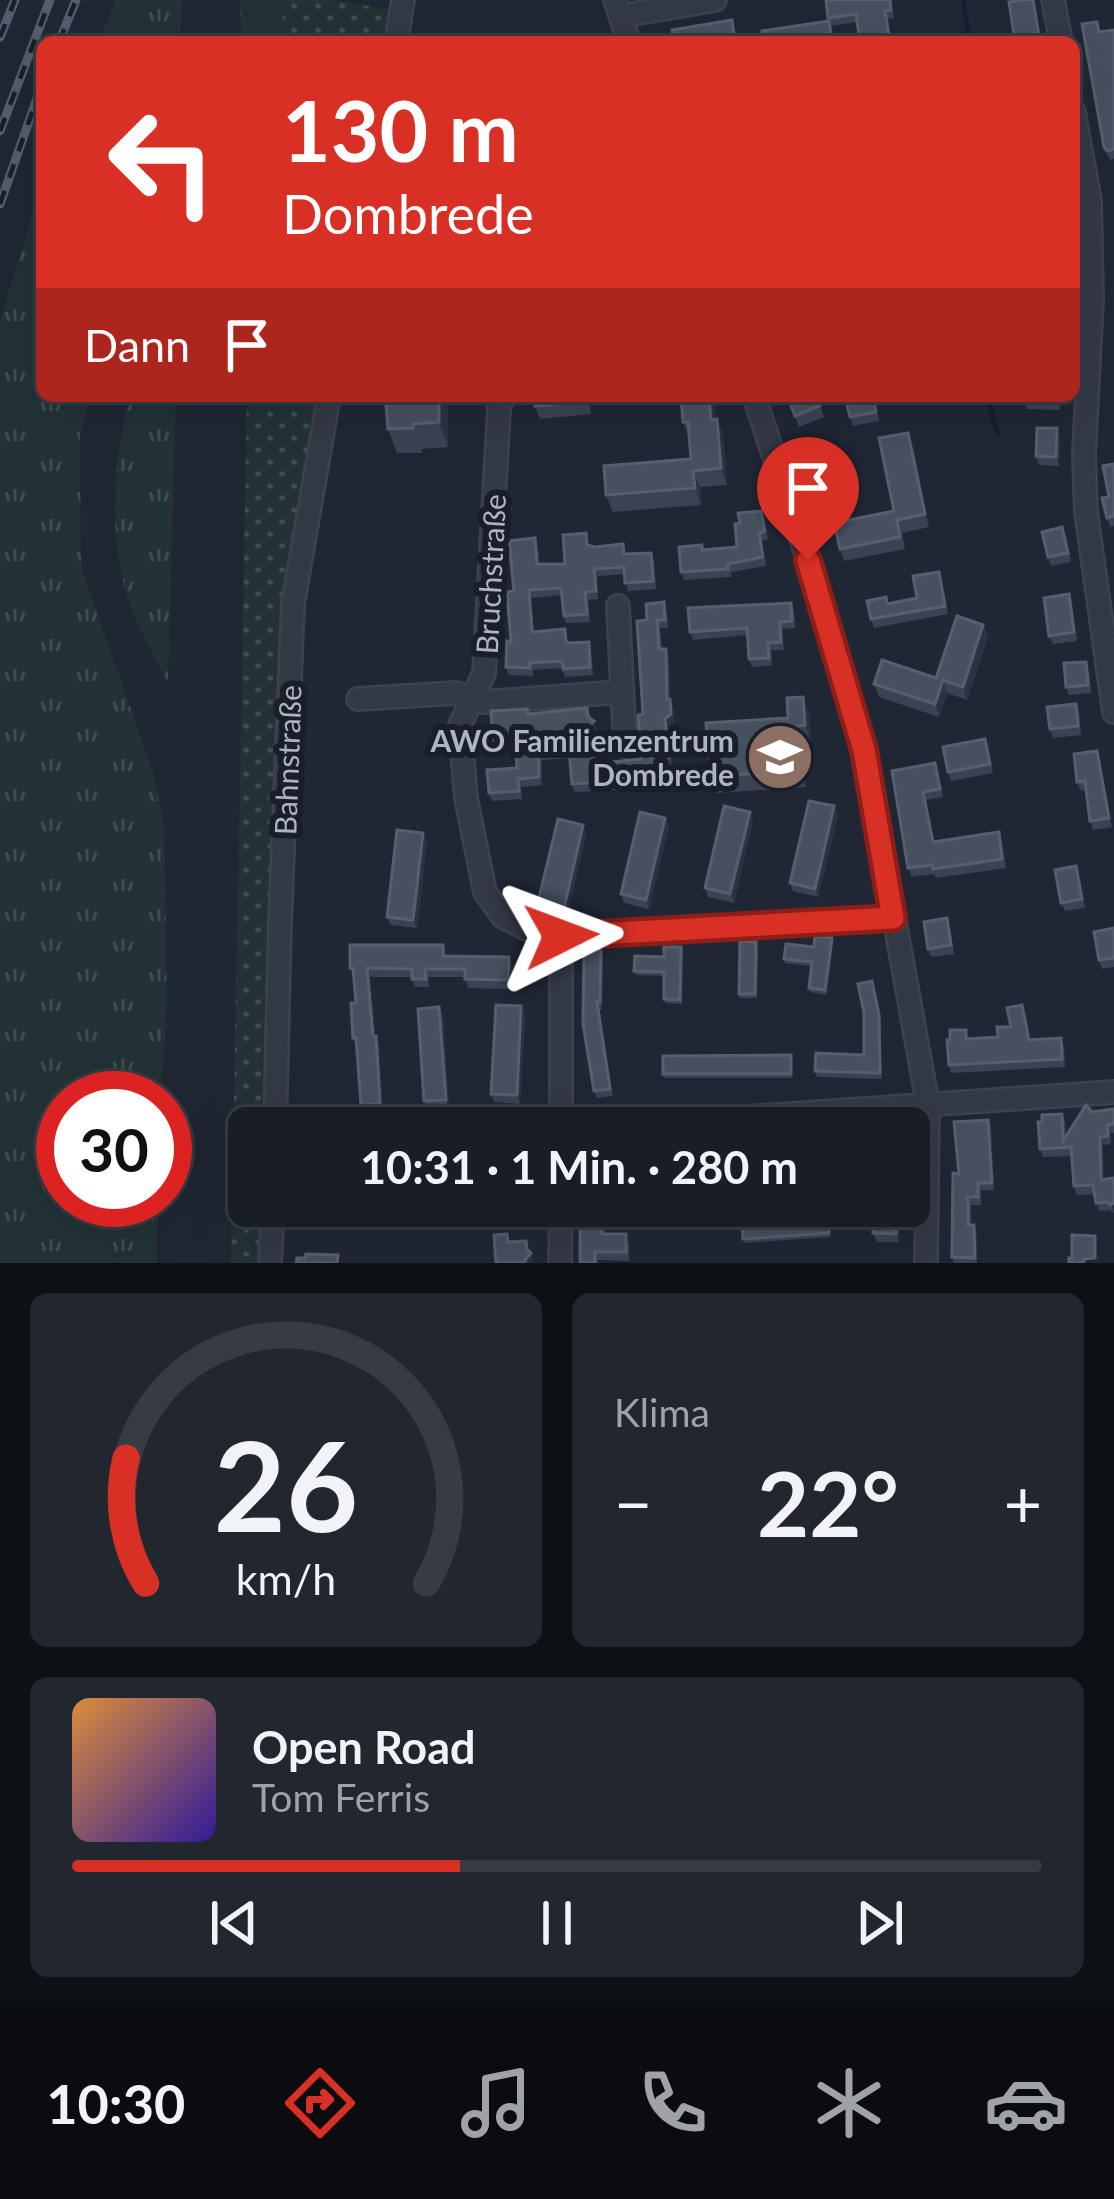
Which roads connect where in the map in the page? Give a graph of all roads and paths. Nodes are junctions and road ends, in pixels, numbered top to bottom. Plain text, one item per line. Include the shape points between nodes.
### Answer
1 (403, 0) edge
2 (715, 0) edge
3 (1053, 0) edge
4 (618, 8) edge
5 (397, 36) edge
6 (1060, 36) edge
7 (1080, 145) edge
8 (1103, 299) edge
9 (328, 402) edge
10 (501, 402) edge
11 (756, 402) edge
12 (618, 606) dead end
13 (621, 692) junction
14 (473, 698) junction
15 (358, 699) dead end
16 (1114, 712) edge
17 (625, 746) dead end
18 (893, 918) junction
19 (561, 936) junction
20 (1114, 1092) edge
21 (928, 1105) junction
22 (276, 1107) edge
23 (561, 1107) edge
24 (898, 1107) edge
25 (272, 1227) edge
26 (561, 1227) edge
27 (271, 1263) edge
28 (560, 1263) edge
29 (926, 1263) edge

1 - 5 street
2 - 4 street
3 - 6 street
7 - 8 street
8 - 16 street via 1084,454
9 - 22 street, Bahnstraße via 293,604
10 - 14 street, Bruchstraße via 484,674
11 - 18 street via 864,750
12 - 13 street
13 - 14 street
13 - 17 street
14 - 15 street
14 - 19 street, Bruchstraße via 460,725 484,892 503,917
18 - 19 street
18 - 21 street
19 - 23 street
20 - 21 street
21 - 24 street
21 - 29 street
25 - 27 street
26 - 28 street

